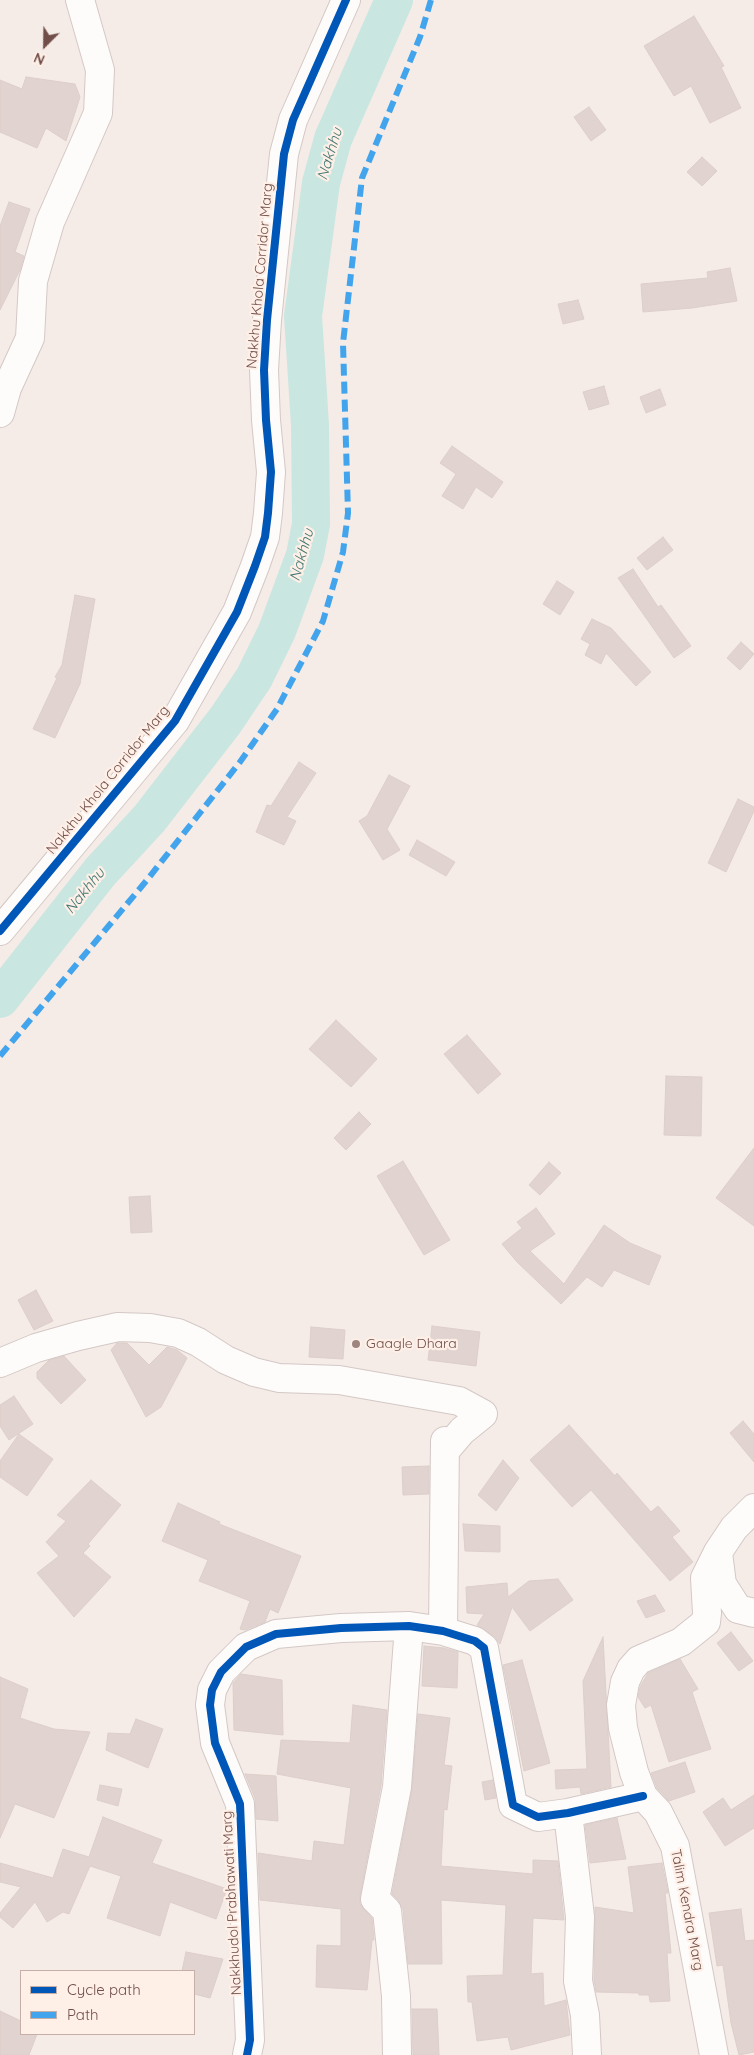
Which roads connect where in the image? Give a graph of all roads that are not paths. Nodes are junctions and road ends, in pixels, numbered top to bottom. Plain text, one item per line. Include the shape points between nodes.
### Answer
1 (80, 0) edge
2 (346, 0) edge
3 (0, 412) edge
4 (0, 931) edge
5 (0, 1363) edge
6 (754, 1508) edge
7 (718, 1552) junction
8 (754, 1613) edge
9 (409, 1626) junction
10 (443, 1632) junction
11 (643, 1796) junction
12 (568, 1813) junction
13 (248, 2055) edge
14 (397, 2055) edge
15 (587, 2055) edge
16 (714, 2055) edge

1 - 3 street via 100,70 98,112 50,222 33,281 30,338 7,388
2 - 4 street, Nakkhu Khola Corridor Marg via 293,120 284,154 264,370 271,472 265,537 255,566 237,612 175,721
5 - 10 street via 78,1336 118,1327 150,1328 178,1333 254,1372 279,1378 339,1380 459,1401 483,1414 445,1446
6 - 7 street, Talim Kendra Marg via 734,1528
7 - 8 street via 722,1584 738,1608
7 - 11 street, Talim Kendra Marg via 705,1578 706,1622 680,1642 639,1660 624,1682 623,1728
9 - 10 street, Nakkhudol Prabhawati Marg
9 - 13 street, Nakkhudol Prabhawati Marg via 276,1634 246,1647 221,1672 212,1690 210,1705 215,1743 240,1804
9 - 14 street via 397,1787 375,1899 387,1910 396,1996
10 - 12 street, Nakkhudol Prabhawati Marg via 476,1641 484,1648 513,1805 538,1817
11 - 12 street, Nakkhudol Prabhawati Marg
11 - 16 street, Talim Kendra Marg via 658,1812 675,1846
12 - 15 street via 580,1917 578,1981 585,2015

